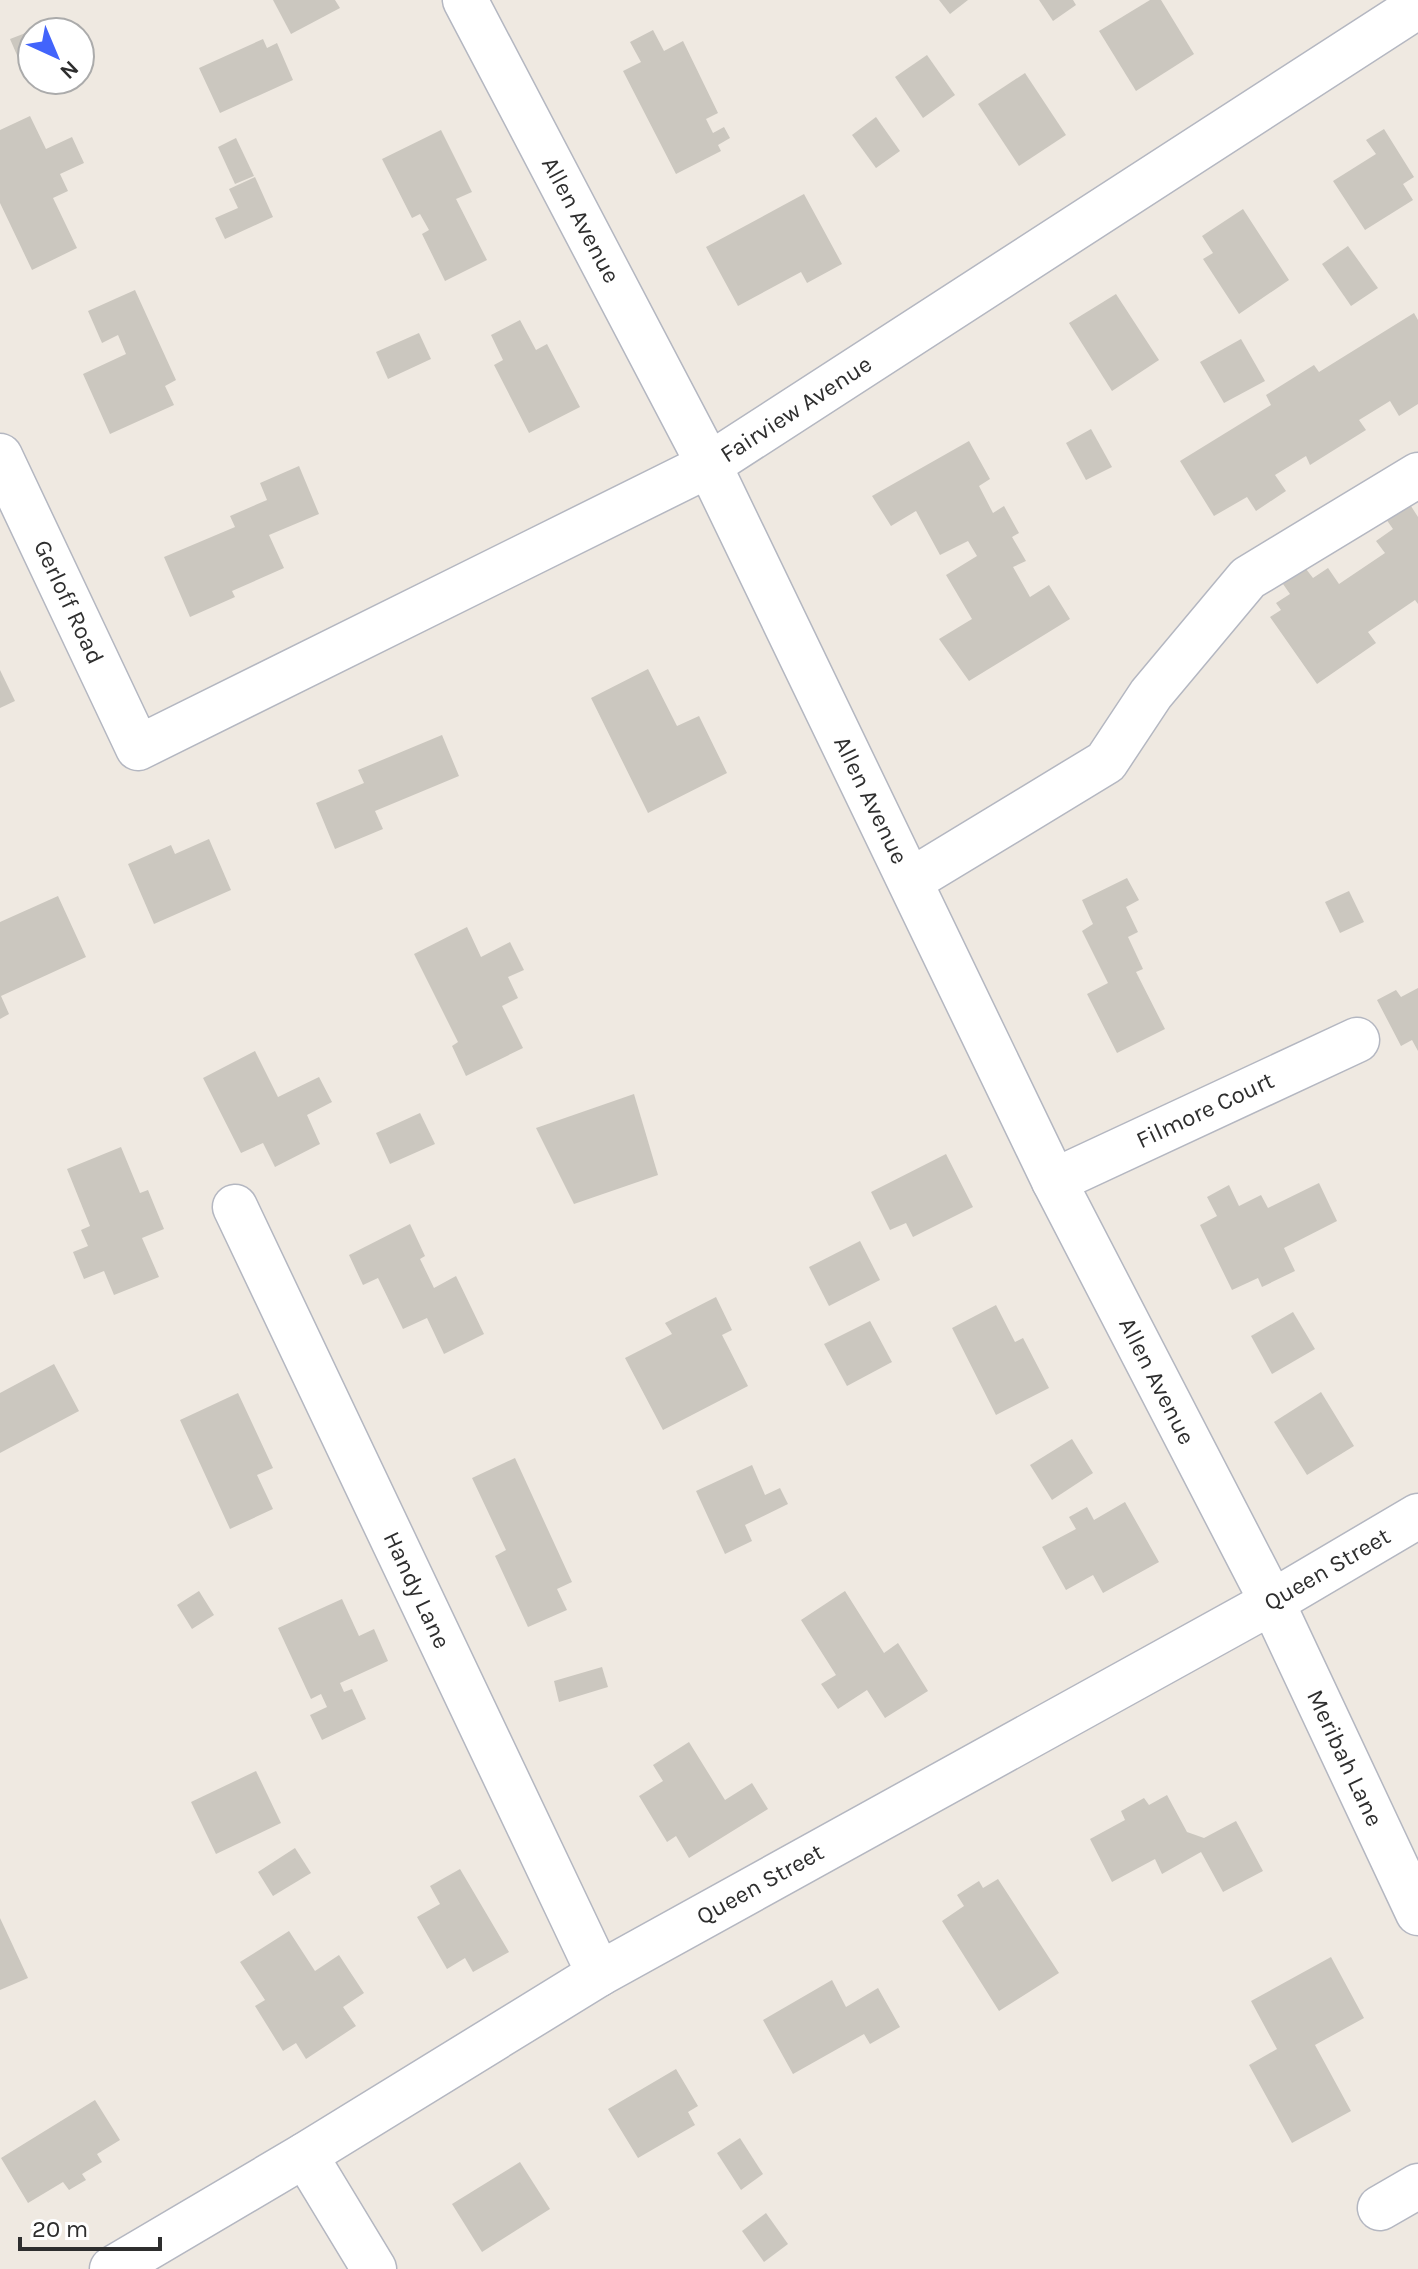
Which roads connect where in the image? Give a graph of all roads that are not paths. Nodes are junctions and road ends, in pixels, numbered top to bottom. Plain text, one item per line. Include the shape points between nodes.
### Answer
1 (465, 0) edge
2 (1418, 6) edge
3 (0, 456) edge
4 (709, 465) junction
5 (1418, 475) edge
6 (138, 748) joint
7 (910, 881) junction
8 (1357, 1040) dead end
9 (1054, 1181) junction
10 (235, 1207) dead end
11 (1418, 1516) edge
12 (1272, 1602) junction
13 (1418, 1913) edge
14 (599, 1974) junction
15 (305, 2155) junction
16 (1418, 2186) edge
17 (1380, 2208) dead end
18 (112, 2269) edge
19 (374, 2269) edge

1 - 4 street, Allen Avenue
2 - 4 street, Fairview Avenue
3 - 6 street, Gerloff Road
4 - 6 street, Fairview Avenue
4 - 7 street, Allen Avenue
5 - 7 street via 1248,578 1151,694 1106,762
7 - 9 street, Allen Avenue
8 - 9 street, Filmore Court
9 - 12 street, Allen Avenue
10 - 14 street, Handy Lane
11 - 12 street, Queen Street
12 - 13 street, Meribah Lane
12 - 14 street, Queen Street
14 - 15 street, Queen Street
15 - 18 street, Queen Street
15 - 19 street
16 - 17 street

